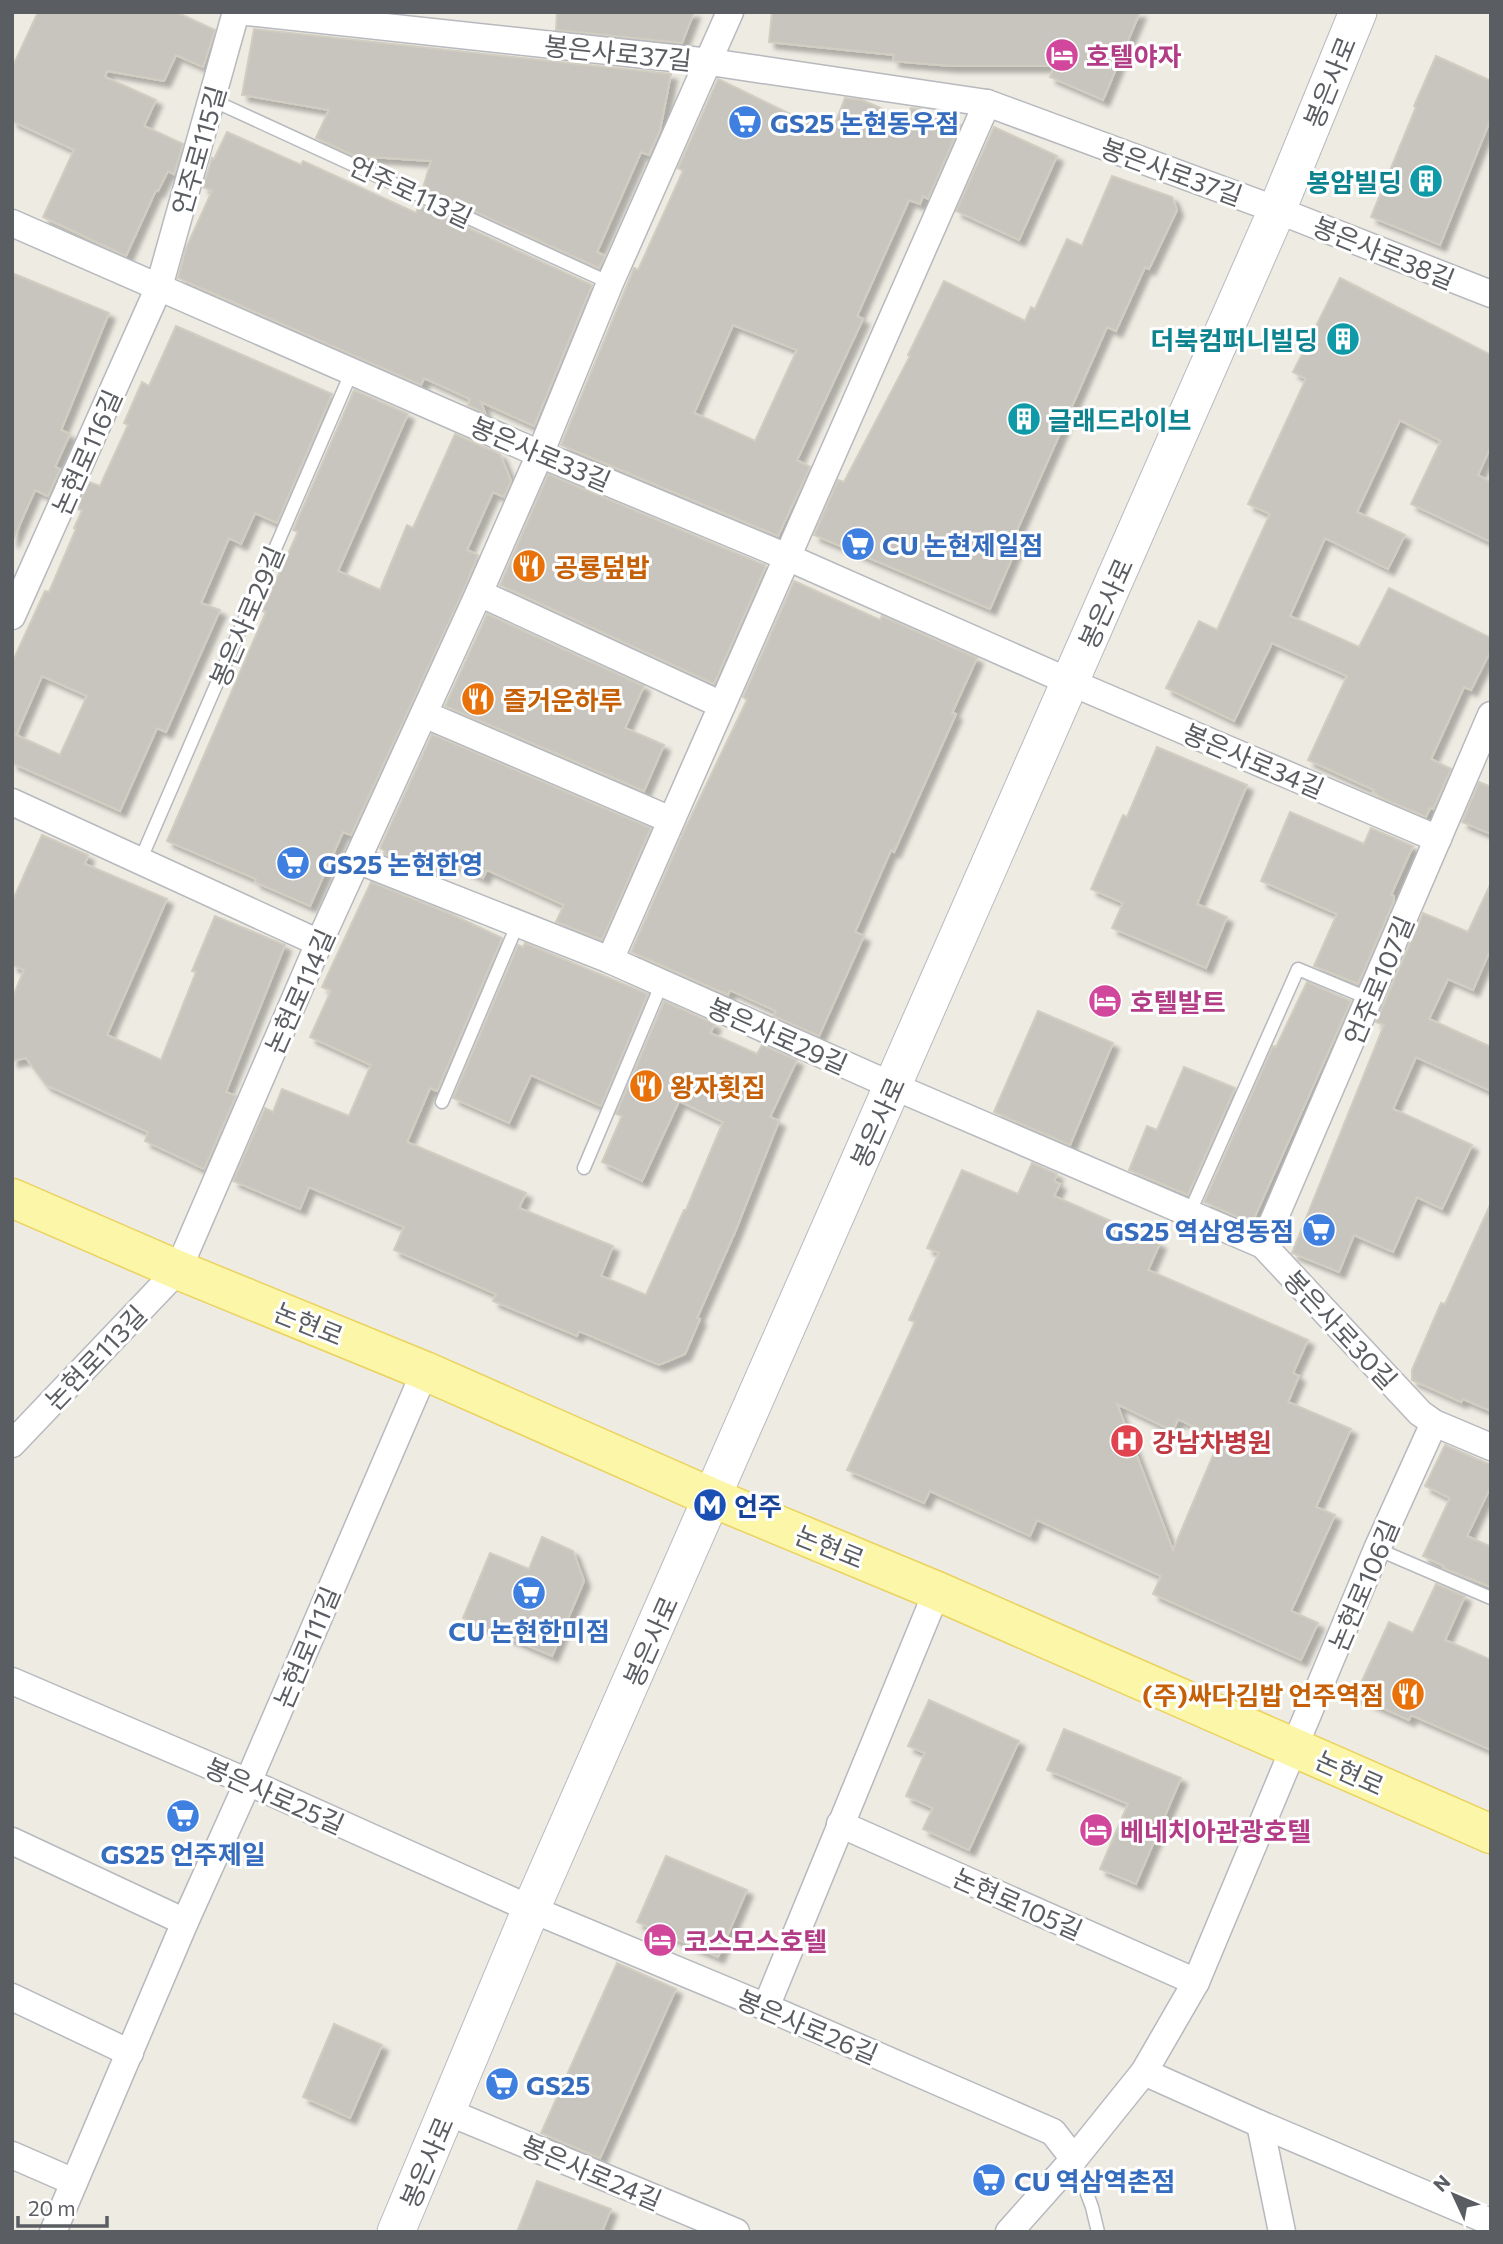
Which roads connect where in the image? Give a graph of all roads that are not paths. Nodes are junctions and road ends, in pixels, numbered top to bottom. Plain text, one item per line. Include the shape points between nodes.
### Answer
1 (236, 12) edge
2 (247, 12) edge
3 (730, 12) edge
4 (1358, 12) edge
5 (710, 62) junction
6 (212, 100) junction
7 (987, 103) junction
8 (1277, 210) junction
9 (12, 223) edge
10 (610, 283) junction
11 (159, 287) junction
12 (1491, 294) edge
13 (352, 371) junction
14 (540, 454) junction
15 (788, 557) junction
16 (479, 593) junction
17 (12, 616) edge
18 (1070, 682) junction
19 (722, 705) junction
20 (424, 714) junction
21 (1491, 715) edge
22 (12, 803) edge
23 (671, 820) junction
24 (1438, 839) junction
25 (357, 860) junction
26 (140, 861) junction
27 (518, 923) junction
28 (319, 943) junction
29 (610, 960) junction
30 (662, 983) junction
31 (1370, 999) junction
32 (893, 1086) junction
33 (442, 1102) dead end
34 (584, 1168) dead end
35 (12, 1198) edge
36 (1189, 1215) junction
37 (1264, 1245) junction
38 (178, 1270) junction
39 (425, 1371) junction
40 (1434, 1423) junction
41 (12, 1444) edge
42 (1491, 1447) edge
43 (713, 1498) junction
44 (1377, 1549) junction
45 (937, 1591) junction
46 (1491, 1598) edge
47 (14, 1687) edge
48 (1295, 1747) junction
49 (248, 1782) junction
50 (840, 1824) junction
51 (1491, 1834) edge
52 (12, 1841) edge
53 (531, 1909) junction
54 (184, 1922) junction
55 (1196, 1982) junction
56 (12, 1997) edge
57 (766, 2007) junction
58 (130, 2053) junction
59 (1144, 2071) junction
60 (448, 2112) junction
61 (1260, 2124) junction
62 (12, 2155) edge
63 (1074, 2159) junction
64 (74, 2182) junction
65 (1491, 2222) edge
66 (53, 2232) edge
67 (396, 2232) edge
68 (736, 2232) edge
69 (1009, 2232) edge
70 (1098, 2232) edge
71 (1282, 2232) edge

1 - 6 street, 언주로115길
2 - 5 street, 봉은사로37길
3 - 5 street
4 - 8 main road, 봉은사로
5 - 7 street, 봉은사로37길
5 - 10 street
6 - 10 lane, 언주로113길
6 - 11 street, 언주로115길
7 - 8 street, 봉은사로37길
7 - 15 street
8 - 12 street, 봉은사로38길
8 - 18 main road, 봉은사로
9 - 11 street, 봉은사로33길
10 - 14 street
11 - 13 street, 봉은사로33길
11 - 17 street, 논현로116길
13 - 14 street, 봉은사로33길
13 - 26 lane, 봉은사로29길
14 - 15 street, 봉은사로33길
14 - 16 street, 논현로114길
15 - 18 street, 봉은사로33길
15 - 19 street
16 - 19 street
16 - 20 street, 논현로114길
18 - 24 street, 봉은사로34길
18 - 32 main road, 봉은사로
19 - 23 street
20 - 23 street
20 - 25 street, 논현로114길
21 - 24 street, 언주로107길
22 - 26 street
23 - 29 street
24 - 31 street, 언주로107길
25 - 27 street, 봉은사로29길
25 - 28 street, 논현로114길
26 - 28 street
27 - 29 street, 봉은사로29길
27 - 33 lane
28 - 38 street, 논현로114길
29 - 30 street, 봉은사로29길
30 - 32 street, 봉은사로29길
30 - 34 lane
31 - 36 lane via 1298,970
31 - 37 street, 언주로107길
32 - 36 street, 봉은사로30길
32 - 43 main road, 봉은사로
35 - 38 main road, 논현로
36 - 37 street, 봉은사로30길
37 - 40 street, 봉은사로30길
38 - 39 main road, 논현로
38 - 41 street, 논현로113길
39 - 43 main road, 논현로
39 - 49 street, 논현로111길
40 - 42 street, 봉은사로30길
40 - 44 street, 논현로106길
43 - 45 main road, 논현로
43 - 53 main road, 봉은사로
44 - 46 lane
44 - 48 street, 논현로106길
45 - 48 main road, 논현로
45 - 50 street
47 - 49 street, 봉은사로25길
48 - 51 main road, 논현로
48 - 55 street
49 - 53 street, 봉은사로25길
49 - 54 street, 논현로111길
50 - 55 street, 논현로105길
50 - 57 street
52 - 54 street
53 - 57 street, 봉은사로26길
53 - 60 main road, 봉은사로
54 - 58 street, 논현로111길
55 - 59 street
56 - 58 street
57 - 63 street, 봉은사로26길 via 1053,2132
58 - 64 street, 논현로111길
59 - 61 street
59 - 63 street
60 - 67 main road, 봉은사로
60 - 68 street, 봉은사로24길
61 - 65 street
61 - 71 street
62 - 64 street
63 - 69 street
63 - 70 lane
64 - 66 street, 논현로111길

